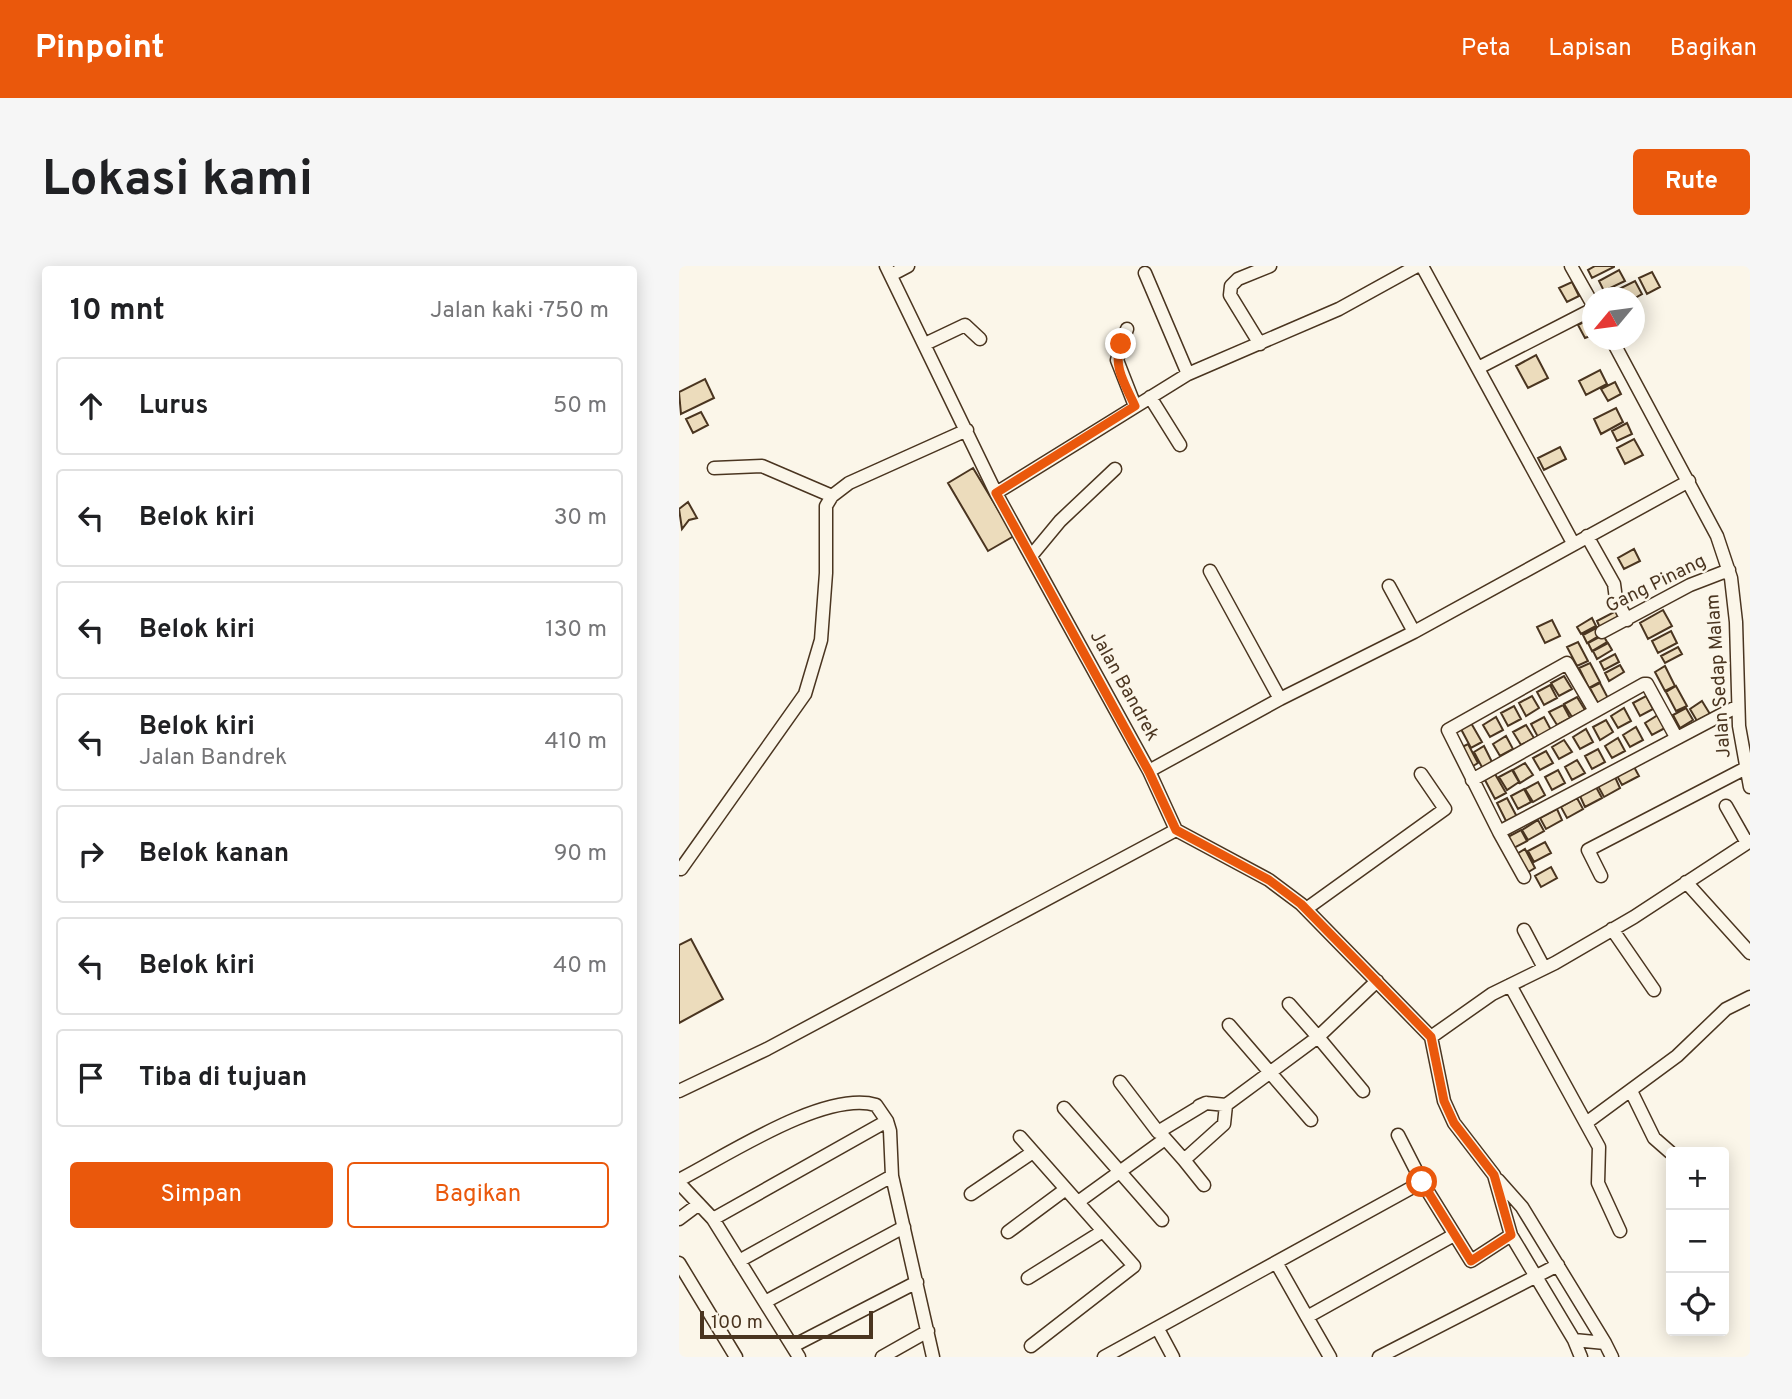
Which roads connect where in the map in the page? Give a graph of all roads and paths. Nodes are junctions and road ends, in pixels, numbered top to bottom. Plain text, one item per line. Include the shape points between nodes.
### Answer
1 (908, 266) edge
2 (1270, 266) edge
3 (1417, 266) edge
4 (1422, 266) edge
5 (1571, 266) edge
6 (889, 271) edge
7 (1146, 273) dead end
8 (1582, 287) edge
9 (1582, 313) edge
10 (1127, 329) dead end
11 (979, 339) dead end
12 (925, 344) junction
13 (1260, 344) junction
14 (1617, 350) edge
15 (1478, 368) junction
16 (1188, 374) junction
17 (1150, 397) junction
18 (1135, 406) junction
19 (967, 430) junction
20 (1180, 445) dead end
21 (714, 468) dead end
22 (1115, 469) dead end
23 (1689, 481) junction
24 (996, 493) junction
25 (832, 496) junction
26 (1587, 536) junction
27 (1573, 543) junction
28 (1031, 556) junction
29 (1728, 570) junction
30 (1210, 571) dead end
31 (1389, 586) dead end
32 (1627, 620) junction
33 (1414, 632) junction
34 (1602, 632) dead end
35 (1280, 699) junction
36 (1738, 706) junction
37 (1595, 711) junction
38 (1675, 737) junction
39 (1744, 769) junction
40 (1149, 772) junction
41 (1421, 774) dead end
42 (1472, 780) junction
43 (1750, 787) edge
44 (1726, 806) dead end
45 (1176, 830) junction
46 (1499, 832) junction
47 (1749, 843) edge
48 (681, 869) dead end
49 (1601, 876) dead end
50 (1524, 877) dead end
51 (1686, 882) junction
52 (1306, 909) junction
53 (1612, 929) junction
54 (1524, 930) dead end
55 (1750, 953) edge
56 (1544, 968) junction
57 (1377, 981) junction
58 (1510, 985) junction
59 (1654, 990) dead end
60 (1750, 997) edge
61 (1289, 1004) dead end
62 (1229, 1025) dead end
63 (1318, 1037) junction
64 (1431, 1037) junction
65 (1269, 1072) junction
66 (1120, 1082) dead end
67 (679, 1091) edge
68 (1363, 1091) dead end
69 (1631, 1091) junction
70 (1226, 1105) junction
71 (1064, 1108) dead end
72 (1311, 1120) dead end
73 (887, 1121) junction
74 (1585, 1123) junction
75 (1161, 1135) junction
76 (1398, 1135) dead end
77 (1020, 1137) dead end
78 (1666, 1148) edge
79 (1033, 1152) junction
80 (1184, 1160) junction
81 (1121, 1171) junction
82 (1494, 1175) junction
83 (892, 1176) junction
84 (679, 1182) edge
85 (1422, 1182) junction
86 (1204, 1185) dead end
87 (1066, 1189) junction
88 (971, 1195) dead end
89 (1078, 1202) junction
90 (699, 1204) junction
91 (679, 1219) edge
92 (713, 1219) junction
93 (1162, 1220) dead end
94 (904, 1227) junction
95 (1007, 1231) dead end
96 (1103, 1231) junction
97 (1620, 1231) dead end
98 (1454, 1235) junction
99 (1511, 1235) junction
100 (739, 1261) junction
101 (679, 1263) edge
102 (1277, 1264) junction
103 (1558, 1265) junction
104 (1535, 1276) junction
105 (1028, 1278) dead end
106 (916, 1282) junction
107 (765, 1301) junction
108 (1307, 1317) junction
109 (1158, 1329) junction
110 (928, 1331) junction
111 (1574, 1340) junction
112 (1605, 1343) junction
113 (1031, 1346) dead end
114 (796, 1352) edge
115 (736, 1357) edge
116 (881, 1357) edge
117 (933, 1357) edge
118 (1104, 1357) edge
119 (1173, 1357) edge
120 (1330, 1357) edge
121 (1379, 1357) edge
122 (1581, 1357) edge
123 (1612, 1357) edge

1 - 6 street
2 - 13 street via 1231,286 1230,295
3 - 13 street via 1339,309
4 - 15 street
5 - 8 street
6 - 12 street, Jalan Bandrek
7 - 16 street
9 - 15 street
10 - 18 street via 1117,360
11 - 12 street via 965,325
12 - 19 street, Jalan Bandrek
13 - 16 street
14 - 23 street, Jalan Sedap Malam
15 - 27 street
16 - 17 street
17 - 18 street
17 - 20 street
18 - 24 street
19 - 24 street, Jalan Bandrek
19 - 25 street via 849,483
21 - 25 street via 762,466
22 - 28 street
23 - 26 street
23 - 29 street, Jalan Sedap Malam via 1717,536
24 - 28 street, Jalan Bandrek
25 - 48 street via 826,506 821,640 805,694
26 - 27 street
26 - 32 street via 1614,584
27 - 33 street
28 - 40 street, Jalan Bandrek
29 - 32 street, Gang Pinang
29 - 36 street, Jalan Sedap Malam via 1736,622
30 - 35 street
31 - 33 street
32 - 34 street, Gang Pinang
33 - 35 street
35 - 40 street
36 - 38 street
36 - 39 street, Jalan Sedap Malam
37 - 38 street via 1647,684
37 - 42 street
37 - 42 street via 1563,664 1448,730
38 - 46 street
39 - 43 street, Jalan Sedap Malam
39 - 49 street via 1588,850
40 - 45 street, Jalan Bandrek
41 - 52 street via 1445,809
42 - 46 street
44 - 47 street
45 - 52 street via 1269,880
45 - 67 street via 767,1049
46 - 50 street
47 - 51 street
51 - 53 street
51 - 55 street
52 - 57 street
53 - 56 street
53 - 59 street
54 - 56 street
56 - 58 street
57 - 63 street
57 - 64 street
58 - 64 street
58 - 74 street
60 - 69 street via 1726,1009 1677,1056
61 - 63 street
62 - 65 street
63 - 65 street
63 - 68 street
64 - 82 street via 1444,1101 1454,1123
65 - 70 street
65 - 72 street
66 - 75 street
69 - 74 street
69 - 78 street via 1654,1138
70 - 75 street via 1202,1105
70 - 80 street via 1224,1124
71 - 81 street
73 - 83 street
73 - 84 street via 876,1105 866,1102 814,1110
73 - 92 street
74 - 97 street via 1601,1155 1598,1183
75 - 80 street
75 - 81 street
76 - 85 street
77 - 79 street
79 - 87 street
79 - 88 street
80 - 86 street
81 - 89 street
81 - 93 street
82 - 99 street
82 - 103 street via 1522,1207
83 - 94 street
83 - 100 street
84 - 90 street
85 - 98 street
85 - 102 street
87 - 89 street
87 - 95 street
89 - 96 street
90 - 91 street
90 - 92 street
92 - 100 street
94 - 106 street
94 - 107 street
96 - 105 street
96 - 113 street via 1134,1266
98 - 99 street via 1471,1261
98 - 108 street
99 - 104 street
100 - 107 street
101 - 115 street
102 - 108 street
102 - 109 street
103 - 104 street
103 - 112 street
104 - 111 street
104 - 121 street
106 - 110 street
106 - 114 street
107 - 114 street
108 - 120 street
109 - 118 street
109 - 119 street
110 - 116 street
110 - 117 street
111 - 112 street
111 - 122 street
112 - 123 street

